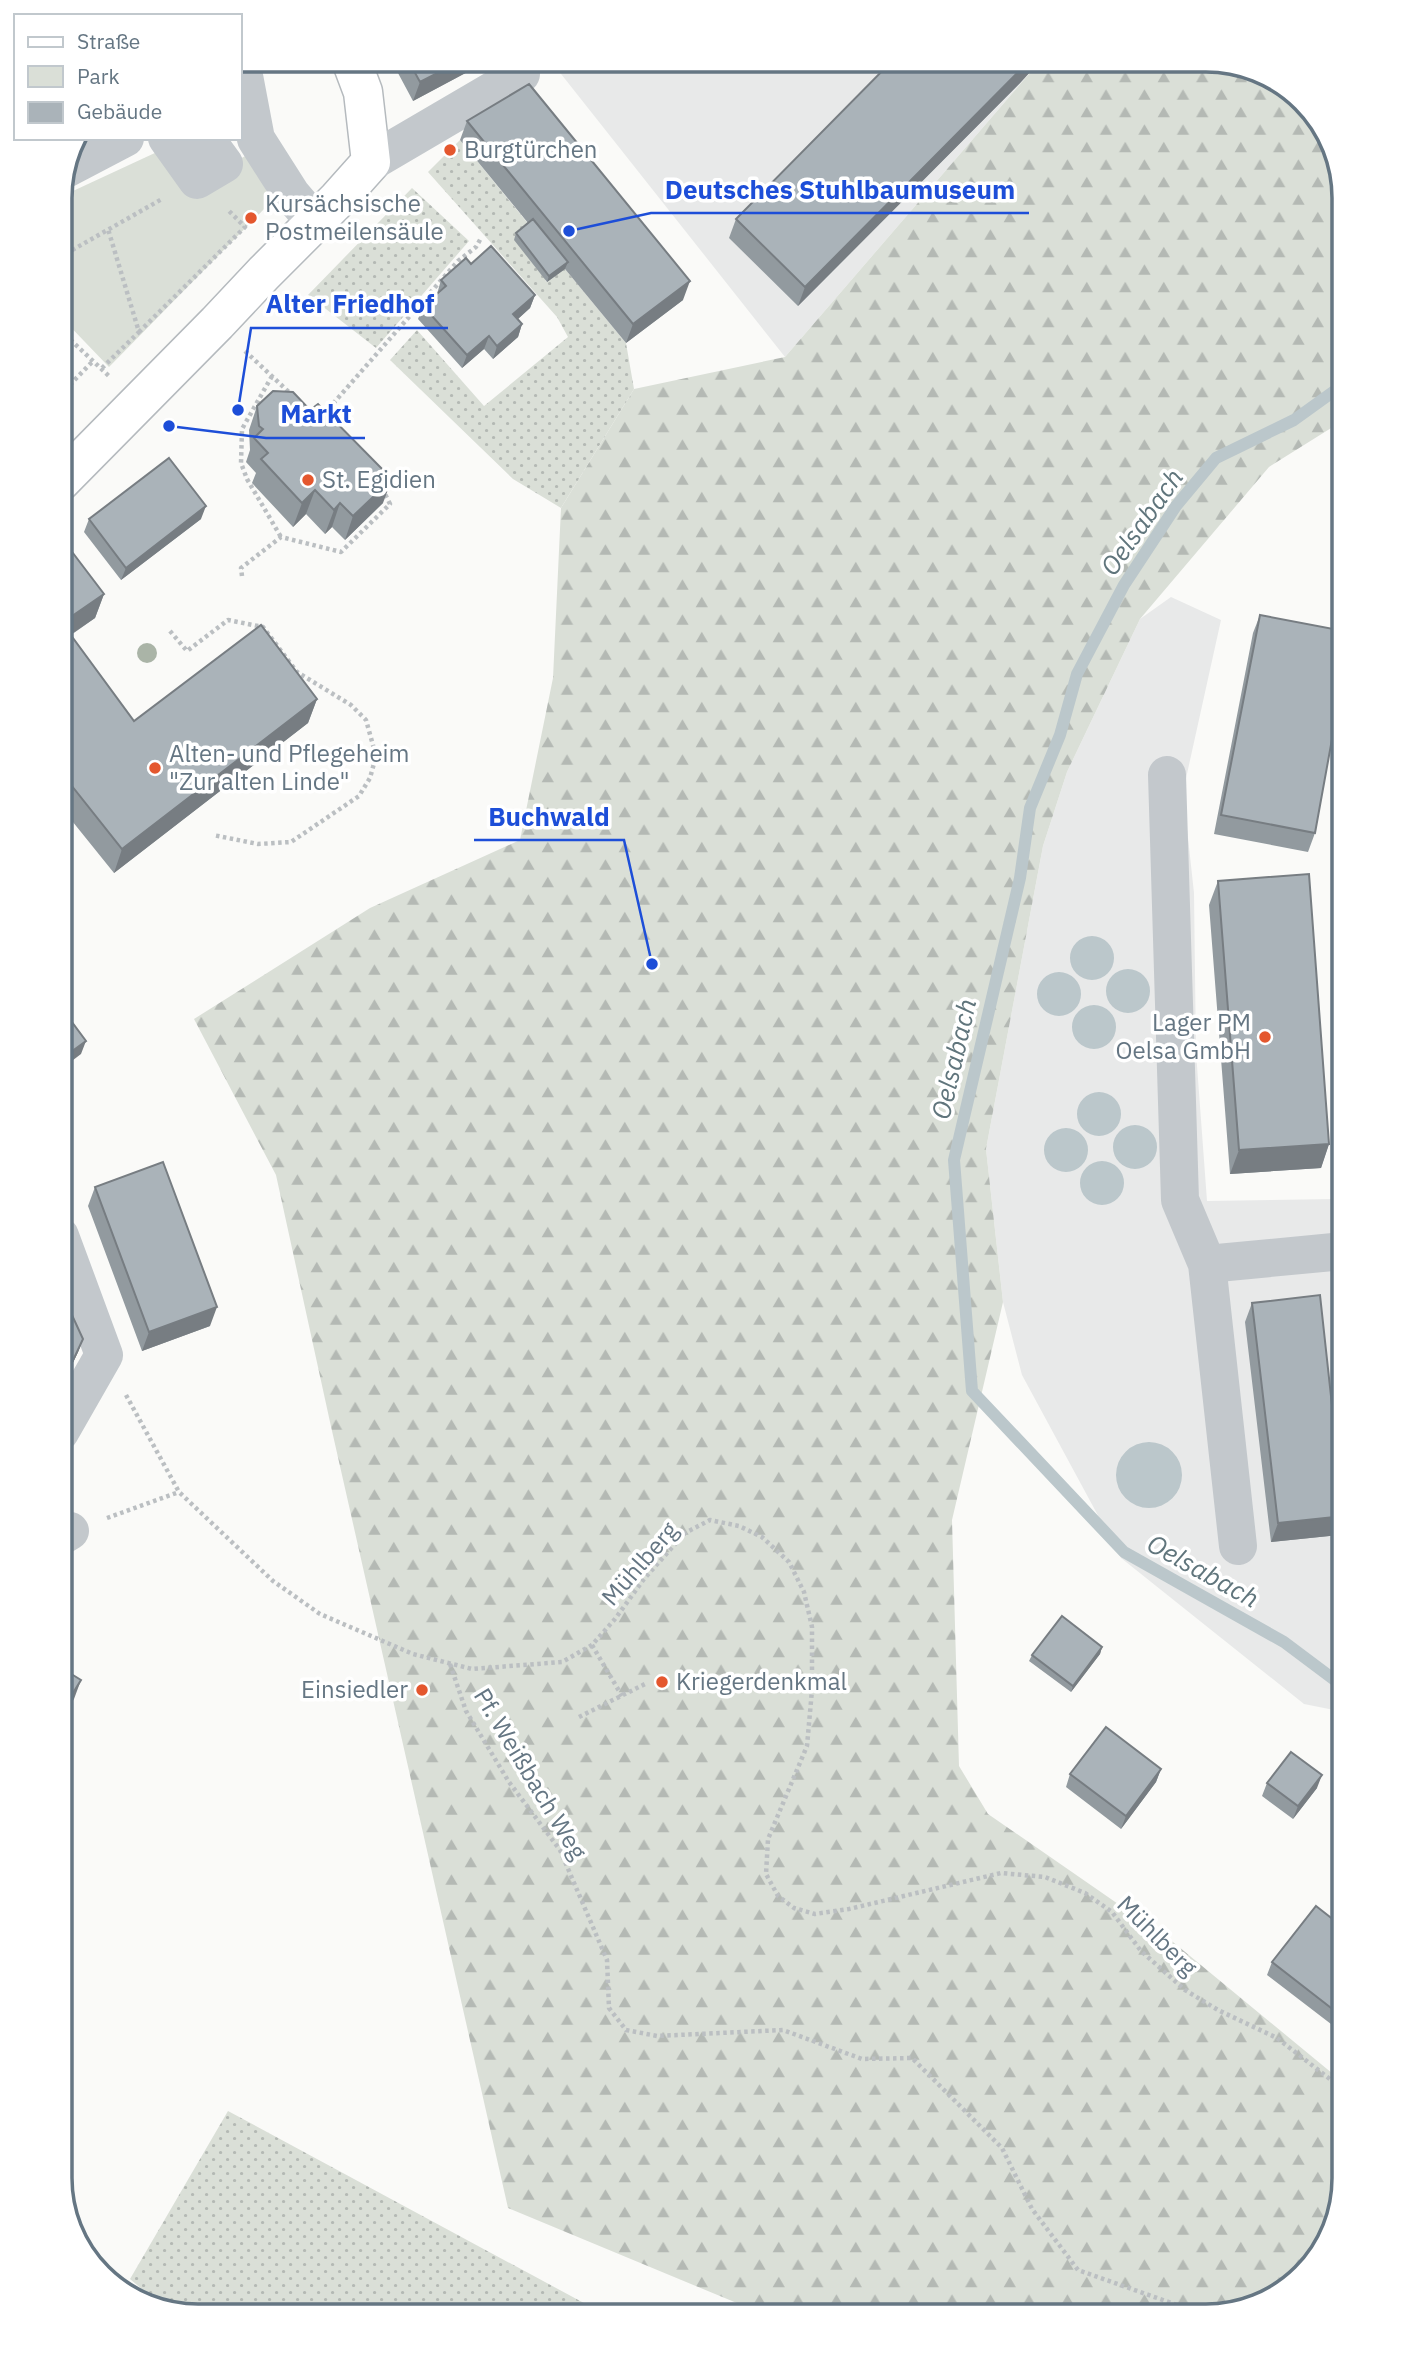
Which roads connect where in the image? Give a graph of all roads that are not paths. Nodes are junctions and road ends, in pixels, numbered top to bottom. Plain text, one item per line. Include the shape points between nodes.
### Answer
1 (244, 72) edge
2 (355, 72) edge
3 (521, 74) dead end
4 (121, 140) edge
5 (168, 140) edge
6 (206, 140) edge
7 (371, 162) junction
8 (77, 163) edge
9 (326, 210) junction
10 (72, 470) edge
11 (1167, 775) dead end
12 (1332, 1252) edge
13 (1207, 1264) junction
14 (72, 1268) edge
15 (72, 1411) edge
16 (1238, 1546) dead end

1 - 9 street via 256,139 291,194
2 - 7 main road
3 - 7 street
4 - 8 street
5 - 6 street via 197,180 224,164
7 - 9 main road
9 - 10 main road
11 - 13 street via 1180,1200
12 - 13 street
13 - 16 street
14 - 15 street via 104,1355

